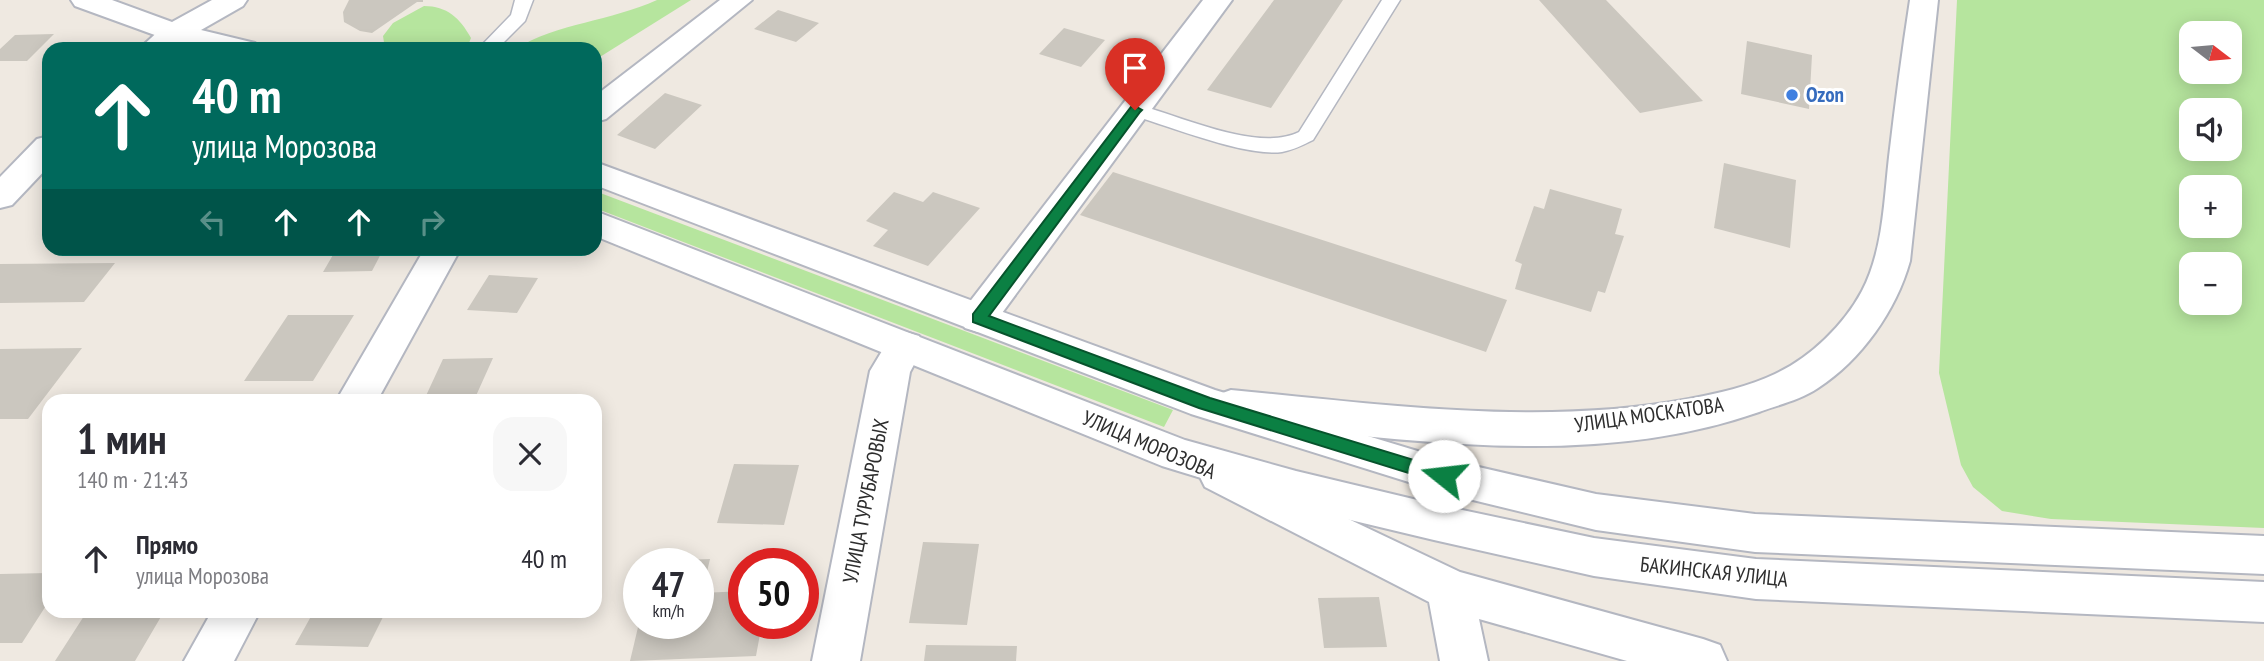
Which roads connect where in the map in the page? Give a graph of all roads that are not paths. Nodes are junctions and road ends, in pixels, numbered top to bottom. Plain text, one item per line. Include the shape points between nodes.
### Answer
1 (85, 0) edge
2 (233, 0) edge
3 (524, 0) edge
4 (738, 0) edge
5 (1218, 0) edge
6 (1391, 0) edge
7 (1924, 0) edge
8 (169, 42) edge
9 (176, 42) edge
10 (494, 42) edge
11 (602, 107) edge
12 (1135, 110) junction
13 (42, 153) edge
14 (602, 176) edge
15 (0, 197) edge
16 (602, 226) edge
17 (438, 256) edge
18 (978, 318) junction
19 (905, 346) junction
20 (360, 394) edge
21 (1205, 403) junction
22 (1177, 454) junction
23 (2264, 555) edge
24 (1450, 590) junction
25 (2264, 602) edge
26 (233, 618) edge
27 (208, 661) edge
28 (836, 661) edge
29 (1464, 661) edge
30 (1703, 661) edge

1 - 8 main road
2 - 9 main road
3 - 10 lane via 519,17
4 - 11 main road
5 - 12 main road
6 - 12 lane via 1306,136 1293,143 1278,147 1257,143
7 - 21 main road, УЛИЦА МОСКАТОВА via 1888,274 1860,324 1828,360 1790,385 1729,405 1599,426 1514,428
12 - 18 main road
13 - 15 main road
14 - 18 main road
16 - 19 main road, УЛИЦА МОРОЗОВА
17 - 20 main road
18 - 21 main road
19 - 22 main road, УЛИЦА МОРОЗОВА
19 - 28 main road, УЛИЦА ТУРУБАРОВЫХ via 890,371
21 - 23 main road, БАКИНСКАЯ УЛИЦА via 1431,473 1596,512 1755,533
22 - 24 main road, УЛИЦА МОРОЗОВА
22 - 25 main road, БАКИНСКАЯ УЛИЦА via 1307,491 1594,557 1756,579
24 - 29 main road
24 - 30 main road, УЛИЦА МОРОЗОВА
26 - 27 main road

